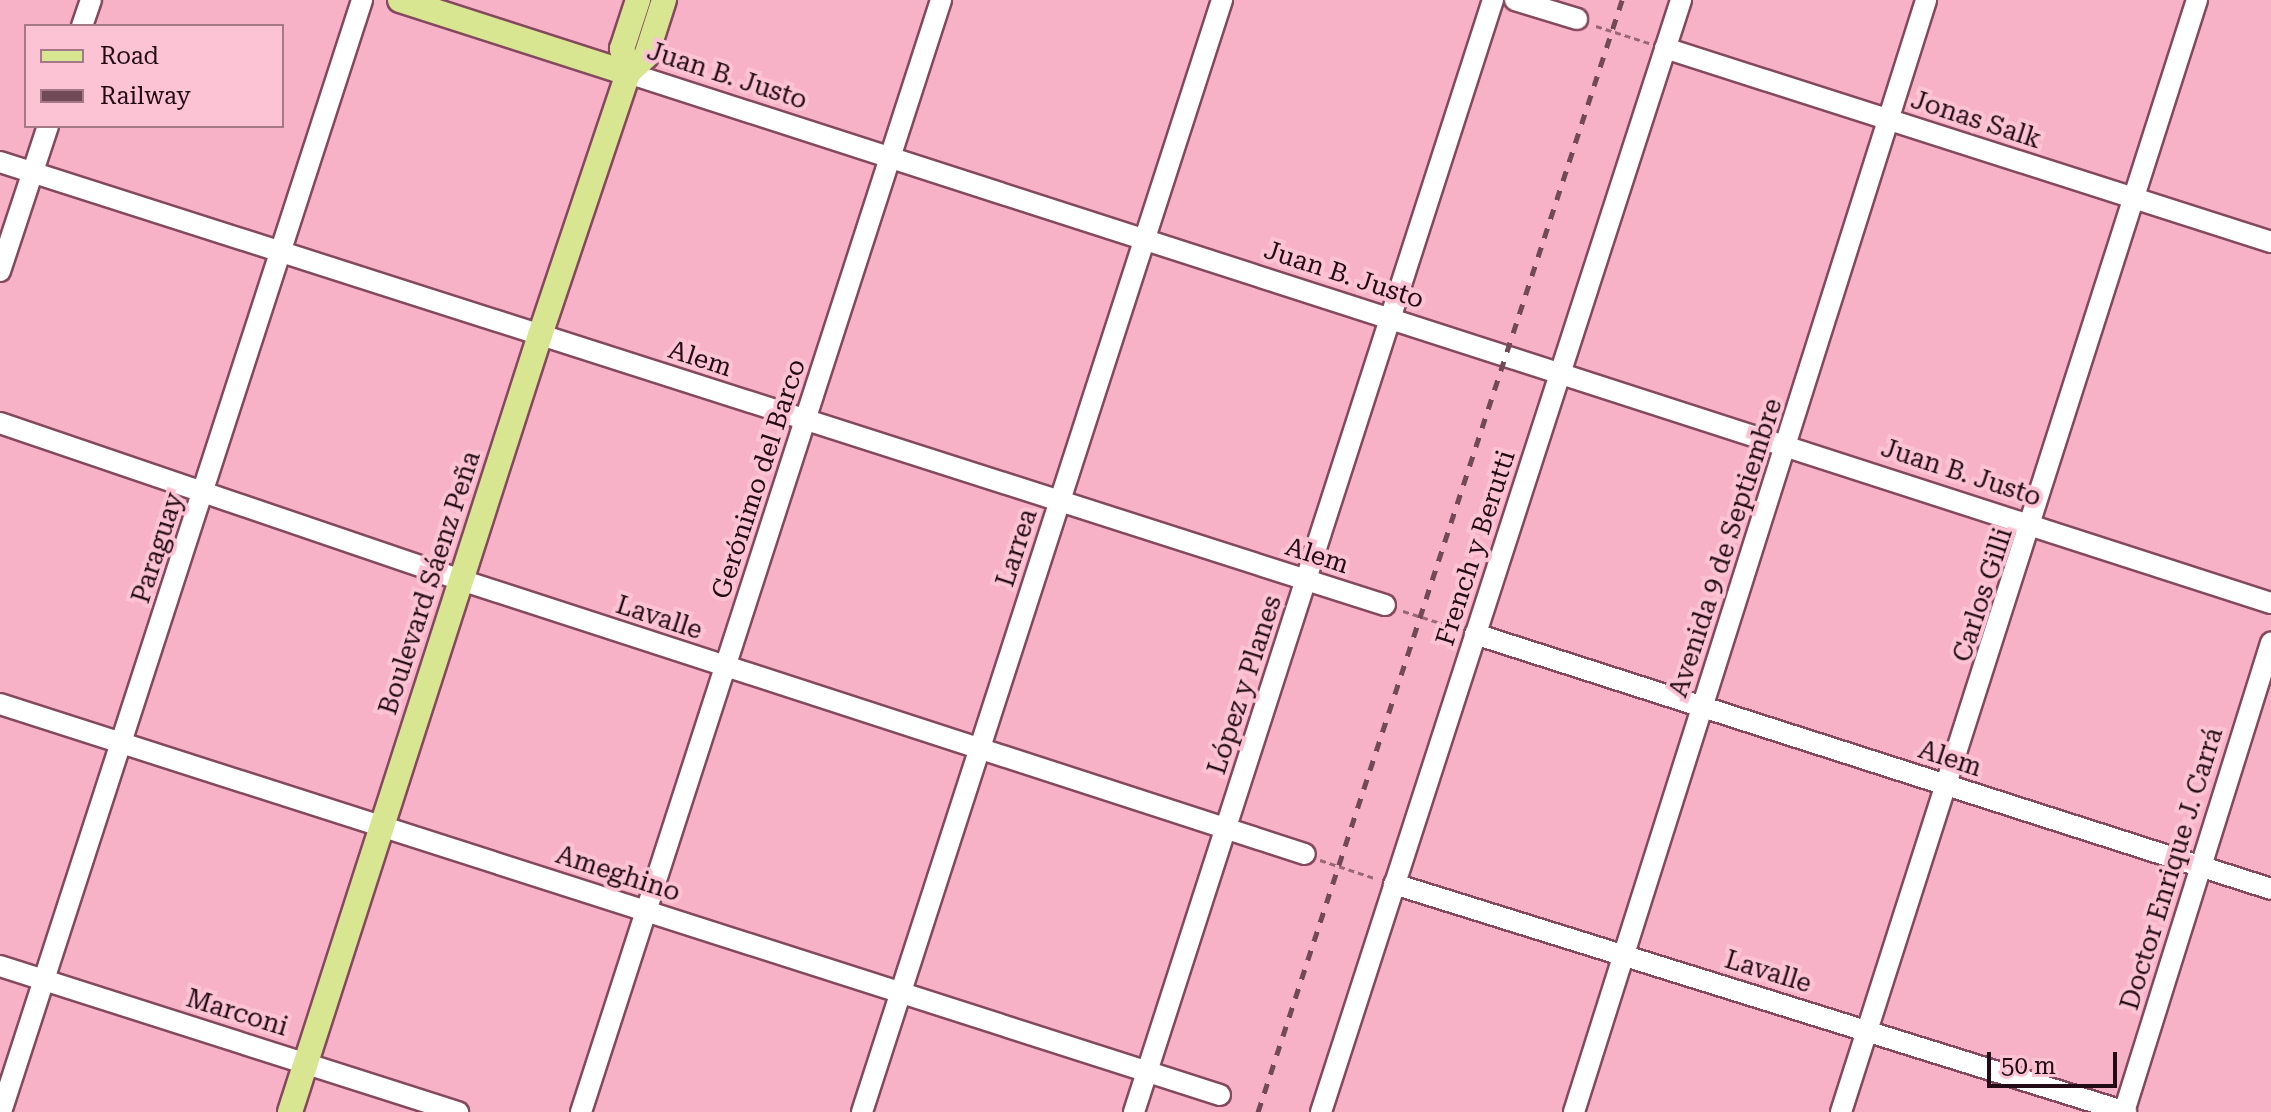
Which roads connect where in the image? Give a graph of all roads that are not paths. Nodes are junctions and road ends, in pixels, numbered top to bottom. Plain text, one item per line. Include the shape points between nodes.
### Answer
1 (91, 0) edge
2 (362, 0) edge
3 (400, 0) edge
4 (638, 0) edge
5 (664, 0) edge
6 (941, 0) edge
7 (1222, 0) edge
8 (1493, 0) edge
9 (1515, 0) edge
10 (1681, 0) edge
11 (1926, 0) edge
12 (2197, 0) edge
13 (1577, 19) road end
14 (83, 24) edge
15 (1665, 48) junction
16 (628, 73) junction
17 (1888, 119) junction
18 (47, 128) edge
19 (890, 158) junction
20 (0, 162) edge
21 (32, 172) junction
22 (2132, 198) junction
23 (1144, 240) junction
24 (2271, 242) edge
25 (281, 251) junction
26 (0, 271) edge
27 (1390, 319) junction
28 (540, 335) junction
29 (1560, 373) junction
30 (805, 420) junction
31 (0, 423) edge
32 (1785, 446) junction
33 (204, 491) junction
34 (1060, 501) junction
35 (2032, 526) junction
36 (461, 580) junction
37 (1306, 580) junction
38 (2271, 603) edge
39 (1385, 605) road end
40 (1475, 634) junction
41 (2271, 642) edge
42 (725, 667) junction
43 (0, 704) edge
44 (1702, 707) junction
45 (121, 741) junction
46 (980, 748) junction
47 (1948, 786) junction
48 (382, 824) junction
49 (1225, 830) junction
50 (1305, 854) road end
51 (2200, 866) junction
52 (1394, 884) junction
53 (2271, 889) edge
54 (646, 911) junction
55 (1624, 955) junction
56 (0, 966) edge
57 (44, 980) junction
58 (901, 993) junction
59 (1867, 1030) junction
60 (306, 1062) junction
61 (1147, 1073) junction
62 (1220, 1095) dead end
63 (1, 1112) edge
64 (290, 1112) edge
65 (458, 1112) edge
66 (581, 1112) edge
67 (862, 1112) edge
68 (1134, 1112) edge
69 (1321, 1112) edge
70 (1574, 1112) edge
71 (1841, 1112) edge
72 (2125, 1112) edge

1 - 14 street
2 - 25 street, Paraguay
3 - 16 main road, Juan B. Justo
4 - 16 main road, Boulevard Sáenz Peña via 622,49
5 - 16 main road, Boulevard Sáenz Peña via 646,56
6 - 19 street, Gerónimo del Barco
7 - 23 street, Larrea
8 - 27 street, López y Planes
9 - 13 street
10 - 15 street, French y Berutti
11 - 17 street, Avenida 9 de Septiembre
12 - 22 street, Carlos Gilli
15 - 17 street, Jonas Salk
15 - 29 street, French y Berutti
16 - 19 street, Juan B. Justo
16 - 28 main road, Boulevard Sáenz Peña
17 - 22 street, Jonas Salk
17 - 32 street, Avenida 9 de Septiembre
18 - 21 street
19 - 23 street, Juan B. Justo
19 - 30 street, Gerónimo del Barco
20 - 21 street, Alem
21 - 25 street, Alem
21 - 26 street
22 - 24 street, Jonas Salk
22 - 35 street, Carlos Gilli
23 - 27 street, Juan B. Justo
23 - 34 street, Larrea
25 - 28 street, Alem
25 - 33 street, Paraguay
27 - 29 street, Juan B. Justo
27 - 37 street, López y Planes
28 - 30 street, Alem
28 - 36 main road, Boulevard Sáenz Peña
29 - 32 street, Juan B. Justo
29 - 40 street, French y Berutti
30 - 34 street, Alem
30 - 42 street, Gerónimo del Barco
31 - 33 street, Lavalle
32 - 35 street, Juan B. Justo
32 - 44 street, Avenida 9 de Septiembre
33 - 36 street, Lavalle
33 - 45 street, Paraguay
34 - 37 street, Alem
34 - 46 street, Larrea
35 - 38 street, Juan B. Justo
35 - 47 street, Carlos Gilli
36 - 42 street, Lavalle
36 - 48 main road, Boulevard Sáenz Peña
37 - 39 street, Alem
37 - 49 street, López y Planes
40 - 44 street, Alem
40 - 52 street, French y Berutti
41 - 51 street, Doctor Enrique J. Carrá
42 - 46 street, Lavalle
42 - 54 street, Gerónimo del Barco
43 - 45 street, Ameghino
44 - 47 street, Alem
44 - 55 street, Avenida 9 de Septiembre
45 - 48 street, Ameghino
45 - 57 street, Paraguay
46 - 49 street, Lavalle
46 - 58 street, Larrea
47 - 51 street, Alem
47 - 59 street, Carlos Gilli
48 - 54 street, Ameghino
48 - 60 main road, Boulevard Sáenz Peña
49 - 50 street, Lavalle
49 - 61 street, López y Planes
51 - 53 street, Alem
51 - 72 street, Doctor Enrique J. Carrá
52 - 55 street, Lavalle
52 - 69 street, French y Berutti
54 - 58 street, Ameghino
54 - 66 street, Gerónimo del Barco
55 - 59 street, Lavalle
55 - 70 street, Avenida 9 de Septiembre
56 - 57 street, Marconi
57 - 60 street, Marconi
57 - 63 street, Paraguay
58 - 61 street, Ameghino
58 - 67 street, Larrea
59 - 71 street, Carlos Gilli
59 - 72 street, Lavalle
60 - 64 main road, Boulevard Sáenz Peña
60 - 65 street, Marconi
61 - 62 street, Ameghino
61 - 68 street, López y Planes

